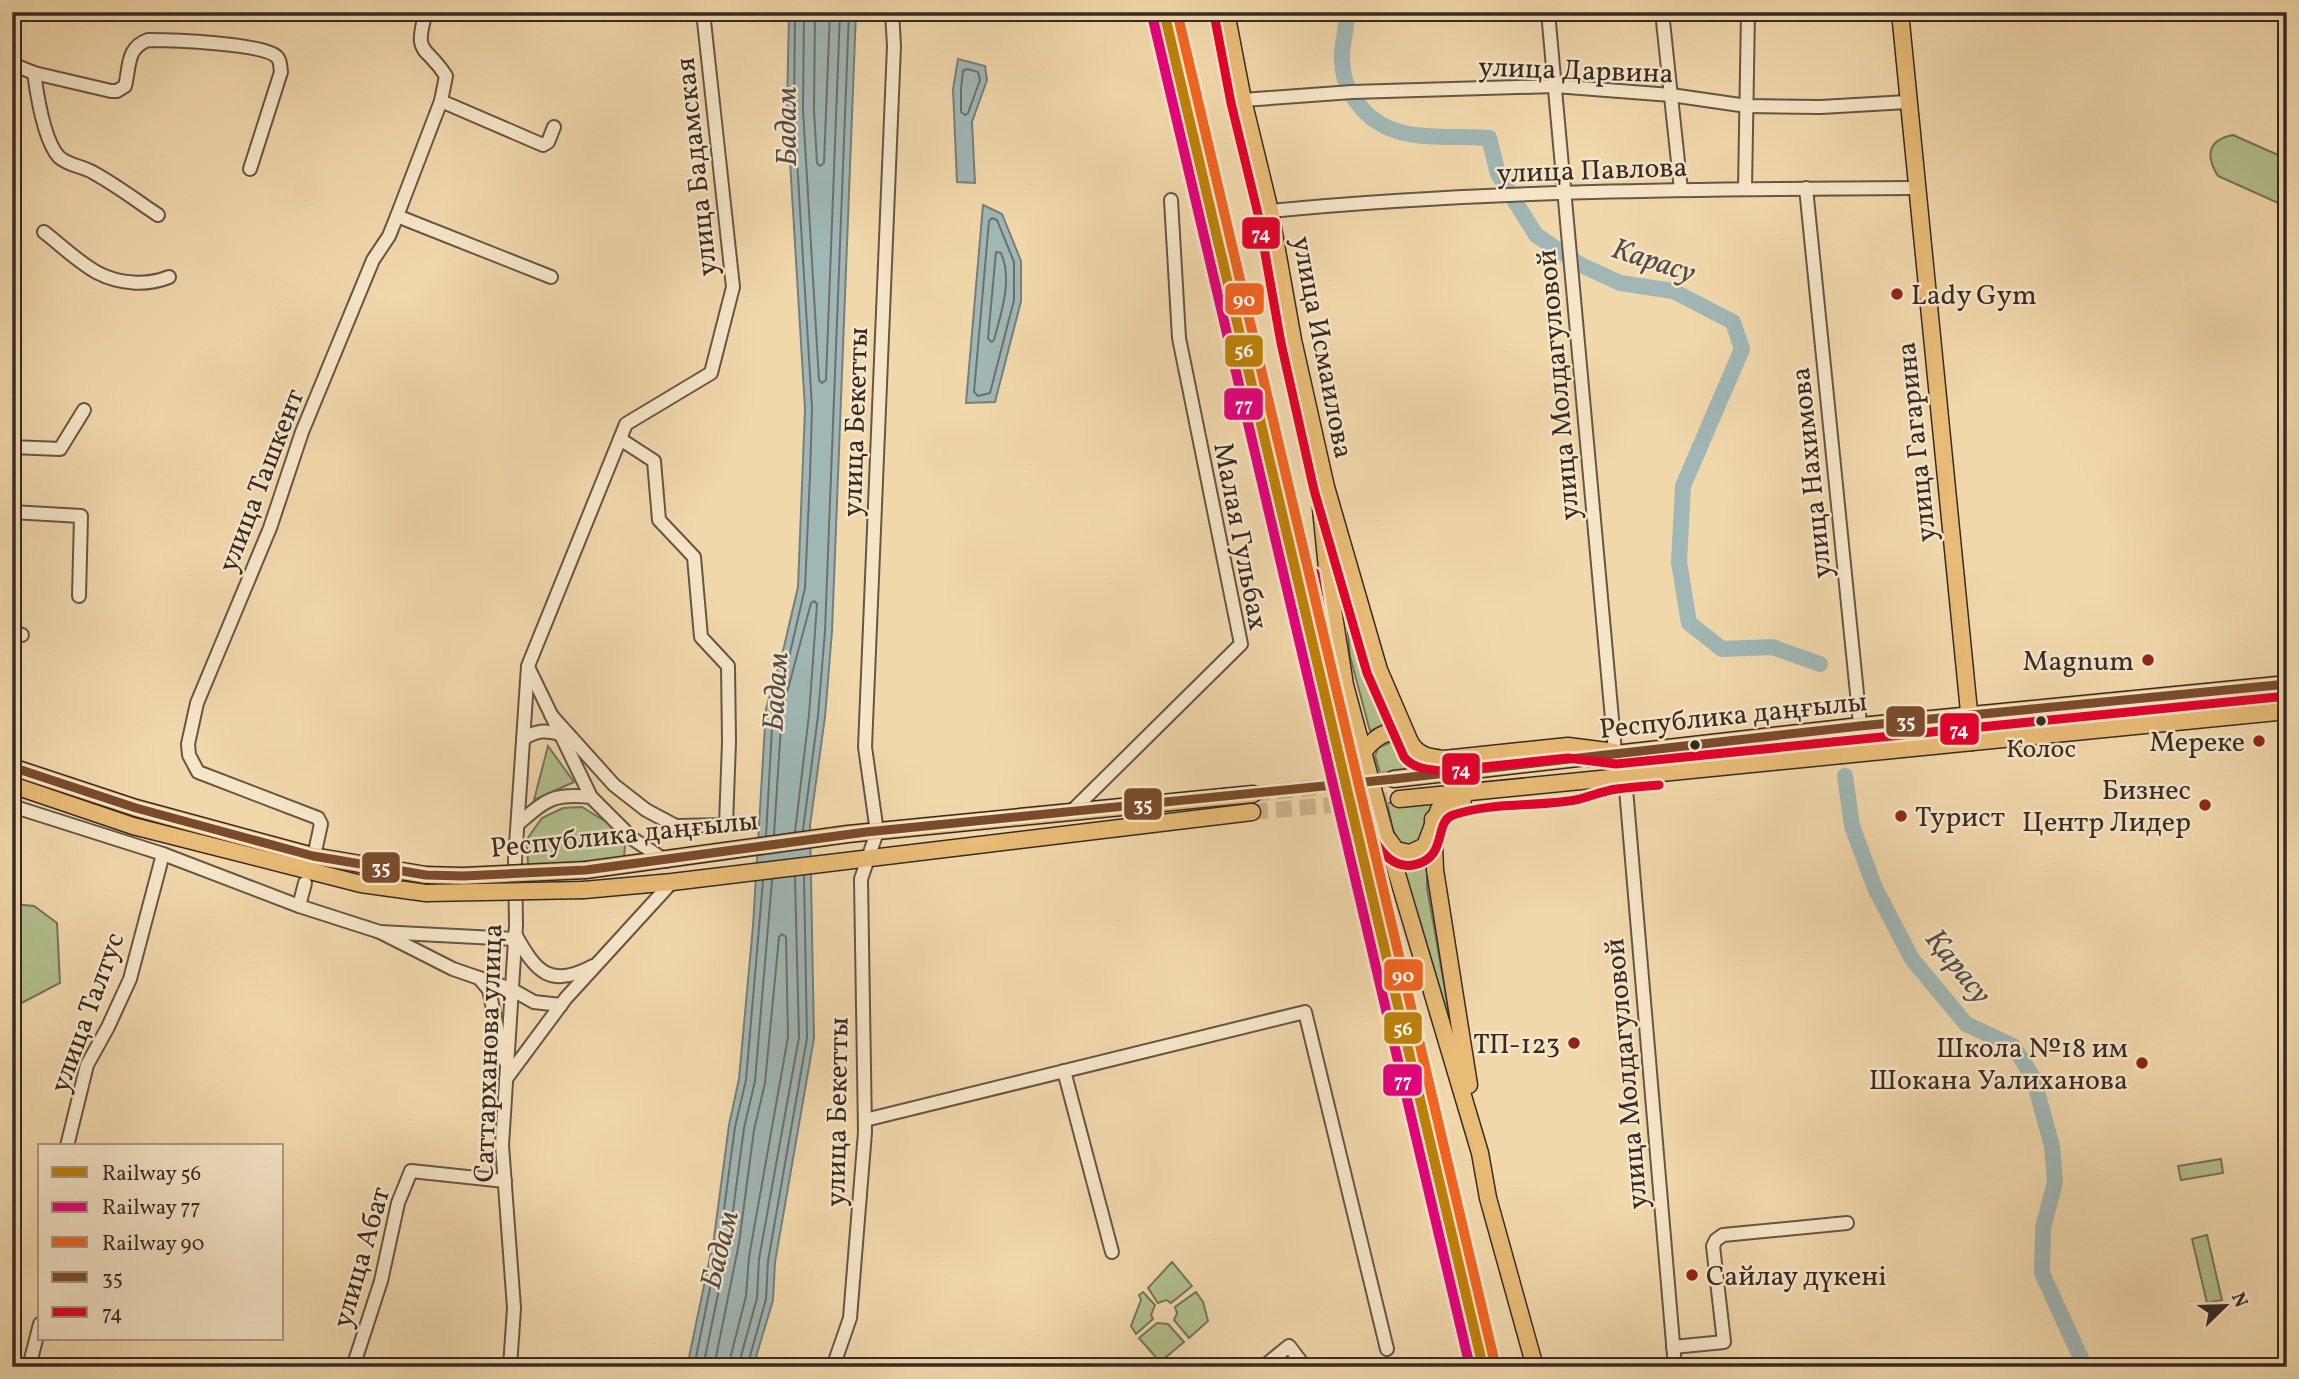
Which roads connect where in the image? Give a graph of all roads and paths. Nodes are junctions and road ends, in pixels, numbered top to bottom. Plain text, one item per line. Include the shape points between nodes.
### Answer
1 (426, 12) edge
2 (703, 12) edge
3 (892, 12) edge
4 (1226, 12) edge
5 (1548, 12) edge
6 (1662, 12) edge
7 (1748, 12) edge
8 (1900, 12) edge
9 (12, 64) edge
10 (34, 74) junction
11 (1555, 86) junction
12 (1671, 95) junction
13 (1243, 100) junction
14 (441, 101) junction
15 (1907, 102) junction
16 (1747, 106) junction
17 (554, 127) dead end
18 (250, 169) dead end
19 (1806, 188) junction
20 (1916, 188) junction
21 (1745, 189) junction
22 (1681, 190) junction
23 (1564, 192) junction
24 (1171, 200) dead end
25 (1270, 211) junction
26 (158, 215) dead end
27 (397, 216) junction
28 (44, 232) dead end
29 (169, 276) dead end
30 (551, 277) dead end
31 (84, 410) dead end
32 (620, 439) junction
33 (12, 447) edge
34 (1326, 487) junction
35 (12, 512) edge
36 (79, 596) dead end
37 (528, 666) junction
38 (2287, 684) edge
39 (2287, 711) edge
40 (551, 715) junction
41 (1969, 715) junction
42 (1860, 726) junction
43 (560, 734) junction
44 (523, 739) junction
45 (1410, 742) junction
46 (1972, 742) junction
47 (1363, 752) junction
48 (1615, 752) junction
49 (1863, 753) junction
50 (12, 767) edge
51 (1619, 777) junction
52 (1394, 779) tunnel mouth
53 (12, 785) edge
54 (1253, 794) tunnel mouth
55 (591, 797) junction
56 (1399, 799) tunnel mouth
57 (12, 806) edge
58 (1252, 812) tunnel mouth
59 (1070, 813) junction
60 (1433, 819) junction
61 (519, 824) junction
62 (871, 832) junction
63 (1386, 837) junction
64 (633, 839) junction
65 (316, 847) dead end
66 (163, 854) junction
67 (867, 857) junction
68 (666, 861) junction
69 (631, 865) junction
70 (672, 882) junction
71 (305, 883) dead end
72 (299, 906) junction
73 (380, 932) junction
74 (435, 933) junction
75 (515, 936) junction
76 (430, 957) junction
77 (598, 963) junction
78 (479, 978) junction
79 (511, 989) junction
80 (561, 1005) junction
81 (1064, 1071) junction
82 (506, 1074) junction
83 (865, 1120) junction
84 (67, 1144) edge
85 (1480, 1153) junction
86 (505, 1181) junction
87 (1847, 1223) dead end
88 (1112, 1252) dead end
89 (38, 1332) edge
90 (1673, 1347) junction
91 (1387, 1349) dead end
92 (29, 1367) edge
93 (353, 1367) edge
94 (510, 1367) edge
95 (833, 1367) edge
96 (1263, 1367) edge
97 (1306, 1367) edge
98 (1535, 1367) edge
99 (1675, 1367) edge

1 - 14 street via 419,37 424,51 446,76
2 - 32 street, улица Бадамская via 733,287 711,373 626,424
3 - 62 street, улица Бекетты via 866,747
4 - 13 main road, улица Исмаилова
5 - 11 street, улица Молдагуловой
6 - 12 street
7 - 16 street
8 - 15 main road, улица Гагарина
9 - 10 street
10 - 18 street via 117,91 125,86 130,55 148,40 268,52 277,56 281,72
10 - 26 street via 58,155
11 - 12 street, улица Дарвина
11 - 13 street, улица Дарвина
11 - 23 street, улица Молдагуловой
12 - 16 street, улица Дарвина
12 - 22 street
13 - 25 main road, улица Исмаилова
14 - 17 street via 543,145
14 - 27 street
15 - 16 street, улица Дарвина
15 - 20 main road, улица Гагарина
16 - 21 street
19 - 20 street, улица Павлова
19 - 21 street, улица Павлова
19 - 42 street, улица Нахимова
20 - 41 main road, улица Гагарина
21 - 22 street, улица Павлова
22 - 23 street, улица Павлова
23 - 25 street, улица Павлова
23 - 48 street, улица Молдагуловой
24 - 59 street, Малая Гульбах via 1179,338 1241,644
25 - 34 main road, улица Исмаилова
27 - 30 street
27 - 65 street, улица Ташкент via 373,260 302,432 270,528 197,703 188,744 198,772 318,818
28 - 29 street via 98,274 137,283 154,283
31 - 33 street via 60,449
32 - 37 street, улица Бадамская
32 - 40 street via 654,461 659,520 694,558 701,637 728,666 726,825 676,826 646,810 614,785
34 - 45 main road, улица Исмаилова via 1379,670
34 - 47 main road, улица Исмаилова via 1321,509 1328,578 1345,685
35 - 36 street via 81,516
37 - 40 street
37 - 44 street, улица Бадамская
38 - 41 main road, Республика даңғылы
39 - 46 main road, Республика даңғылы
40 - 43 street
41 - 42 main road, Республика даңғылы
41 - 46 main road, улица Гагарина
42 - 48 main road, Республика даңғылы
42 - 49 street, улица Нахимова
43 - 44 street via 548,730
43 - 55 street
44 - 61 street, Саттарханова улица
45 - 47 main road via 1392,732 1379,736
45 - 48 main road via 1415,752 1444,759 1568,746
46 - 49 main road, Республика даңғылы
47 - 63 main road, улица Исмаилова
48 - 52 main road, Республика даңғылы
49 - 51 main road, Республика даңғылы
50 - 69 main road, Республика даңғылы, bridge via 136,808 313,856 426,875
51 - 56 main road, Республика даңғылы
51 - 60 main road via 1573,788 1462,800 1439,809
51 - 90 street, улица Молдагуловой
53 - 70 main road, Республика даңғылы, bridge via 160,832 361,884 426,893 584,890
54 - 59 main road, Республика даңғылы
55 - 61 street via 567,794 543,803
55 - 64 street
57 - 66 street
58 - 67 main road, Республика даңғылы
59 - 62 main road, Республика даңғылы
60 - 63 main road via 1424,846 1410,853 1396,850
60 - 85 main road via 1435,870
61 - 75 street, Саттарханова улица
62 - 67 street, улица Бекетты
62 - 68 main road, Республика даңғылы
63 - 85 main road, улица Исмаилова
64 - 68 street
64 - 69 street
66 - 72 street
66 - 84 street, улица Талтус via 130,979 87,1065
67 - 70 main road, Республика даңғылы
67 - 83 street, улица Бекетты via 861,879
68 - 69 main road, Республика даңғылы
70 - 77 street
71 - 72 street
72 - 73 street
73 - 74 street
73 - 76 street
74 - 75 street
74 - 76 street
75 - 77 street via 529,960 561,978
75 - 79 street, Саттарханова улица
76 - 78 street
77 - 80 street
78 - 79 street
78 - 82 street via 489,990
79 - 80 street via 534,1002
79 - 82 street, Саттарханова улица
80 - 82 street
81 - 83 street
81 - 88 street
81 - 91 street via 1305,1012
82 - 86 street, Саттарханова улица
83 - 95 street, улица Бекетты via 849,1318
85 - 98 main road
86 - 93 street, улица Абат via 411,1171
86 - 94 street, Саттарханова улица via 514,1308
87 - 90 street via 1723,1235 1713,1246 1724,1342
89 - 92 street
90 - 99 street, улица Молдагуловой
96 - 97 street via 1289,1346

